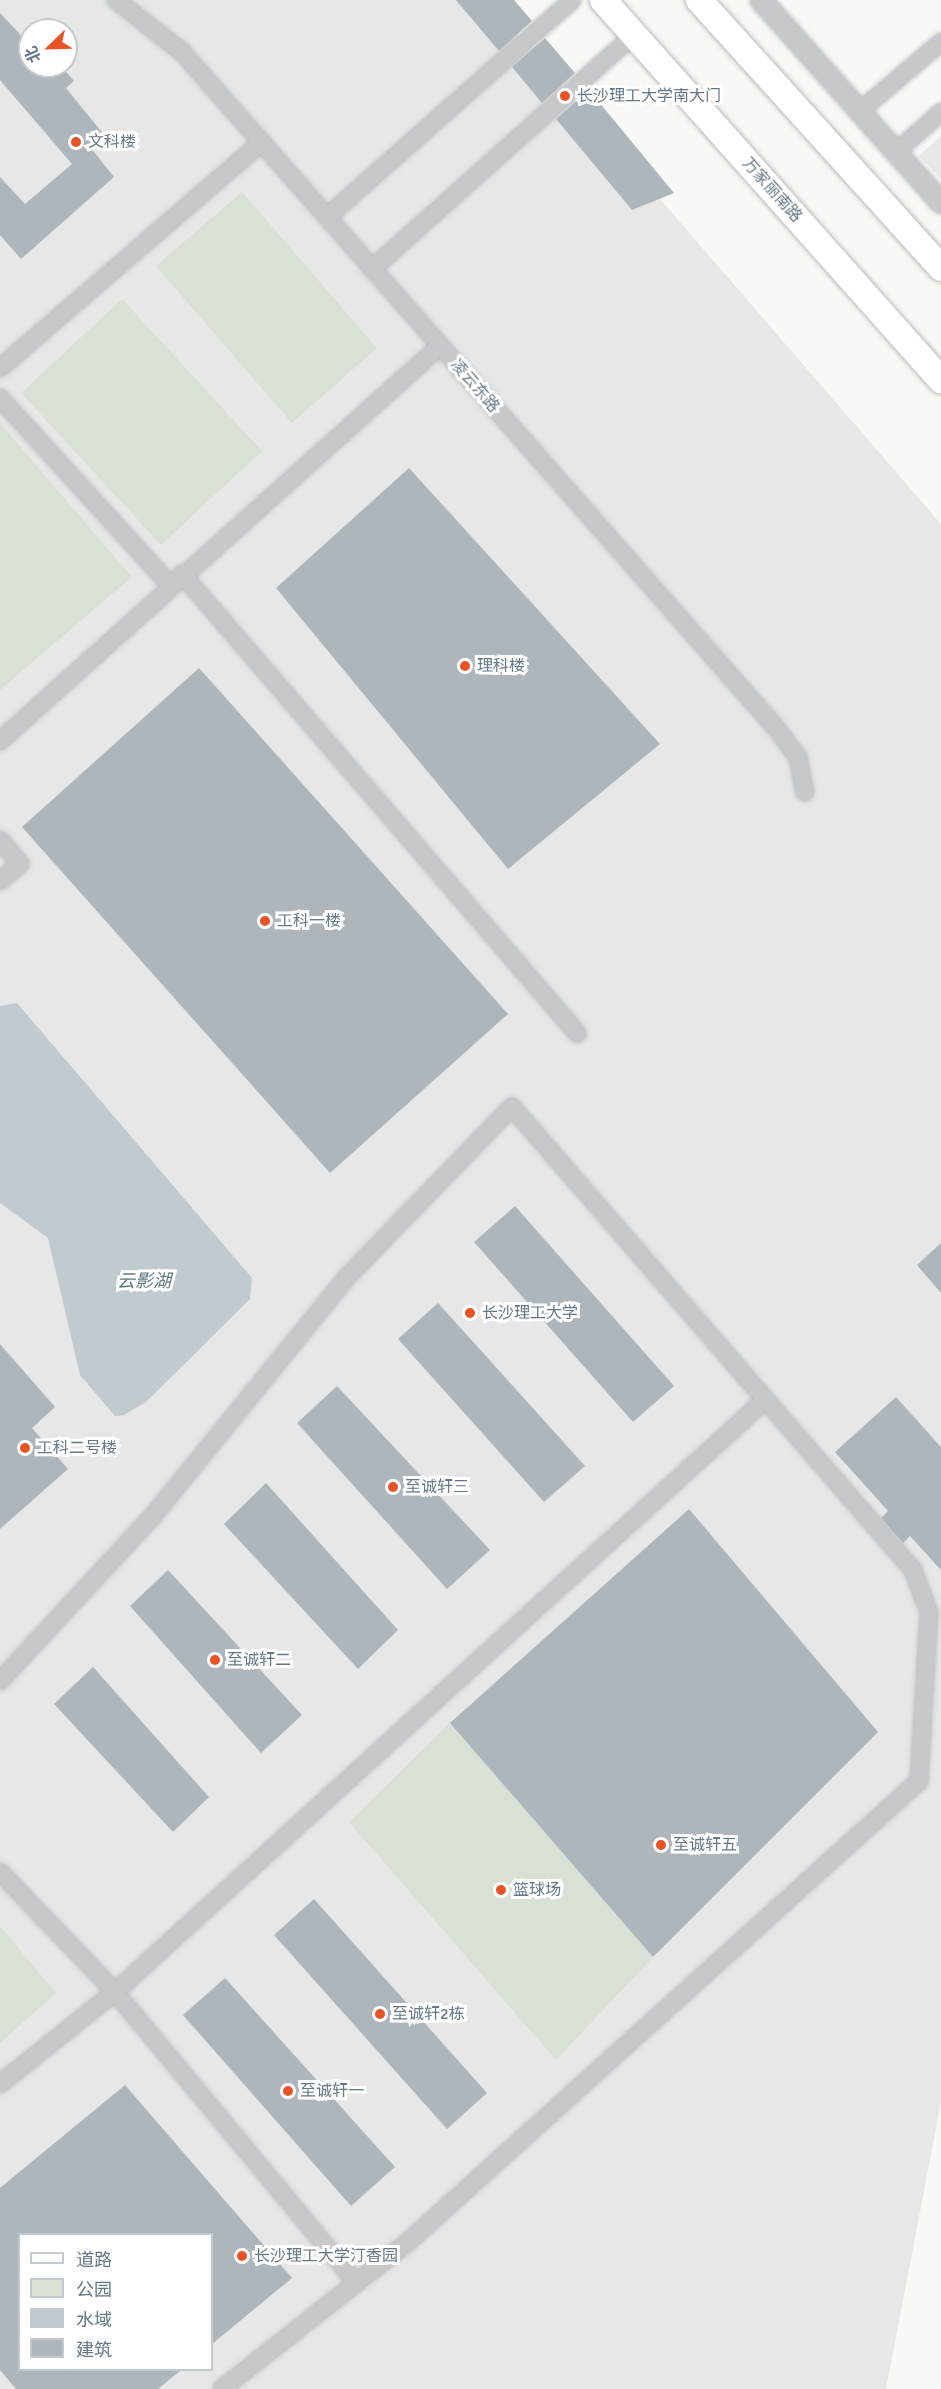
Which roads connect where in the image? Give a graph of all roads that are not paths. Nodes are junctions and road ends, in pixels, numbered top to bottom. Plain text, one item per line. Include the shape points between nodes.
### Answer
1 (116, 0) edge
2 (572, 0) edge
3 (603, 0) edge
4 (699, 0) edge
5 (760, 0) edge
6 (634, 35) junction
7 (941, 42) edge
8 (860, 111) junction
9 (941, 112) edge
10 (262, 142) junction
11 (896, 153) junction
12 (941, 203) edge
13 (327, 217) junction
14 (941, 268) edge
15 (372, 269) junction
16 (440, 346) junction
17 (0, 368) edge
18 (941, 380) edge
19 (0, 398) edge
20 (176, 579) junction
21 (0, 741) edge
22 (804, 792) dead end
23 (0, 840) edge
24 (0, 881) edge
25 (577, 1033) dead end
26 (765, 1400) junction
27 (0, 1681) edge
28 (0, 1872) edge
29 (115, 1992) junction
30 (0, 2084) edge
31 (357, 2283) junction
32 (222, 2389) edge

1 - 10 street, 凌云东路 via 183,52
2 - 13 street
3 - 6 main road, 万家丽南路
4 - 14 main road
5 - 8 street
6 - 15 street
6 - 18 main road, 万家丽南路
7 - 8 street
8 - 11 street
9 - 11 street
10 - 13 street, 凌云东路
10 - 17 street
11 - 12 street
13 - 15 street, 凌云东路
15 - 16 street, 凌云东路
16 - 20 street
16 - 22 street, 凌云东路 via 776,728 798,757
19 - 20 street
20 - 21 street
20 - 25 street
23 - 24 street via 20,864
26 - 27 street via 512,1107 347,1277 152,1517
26 - 29 street
26 - 31 street via 913,1570 929,1612 930,1652 919,1781
28 - 29 street
29 - 30 street
29 - 31 street
31 - 32 street

